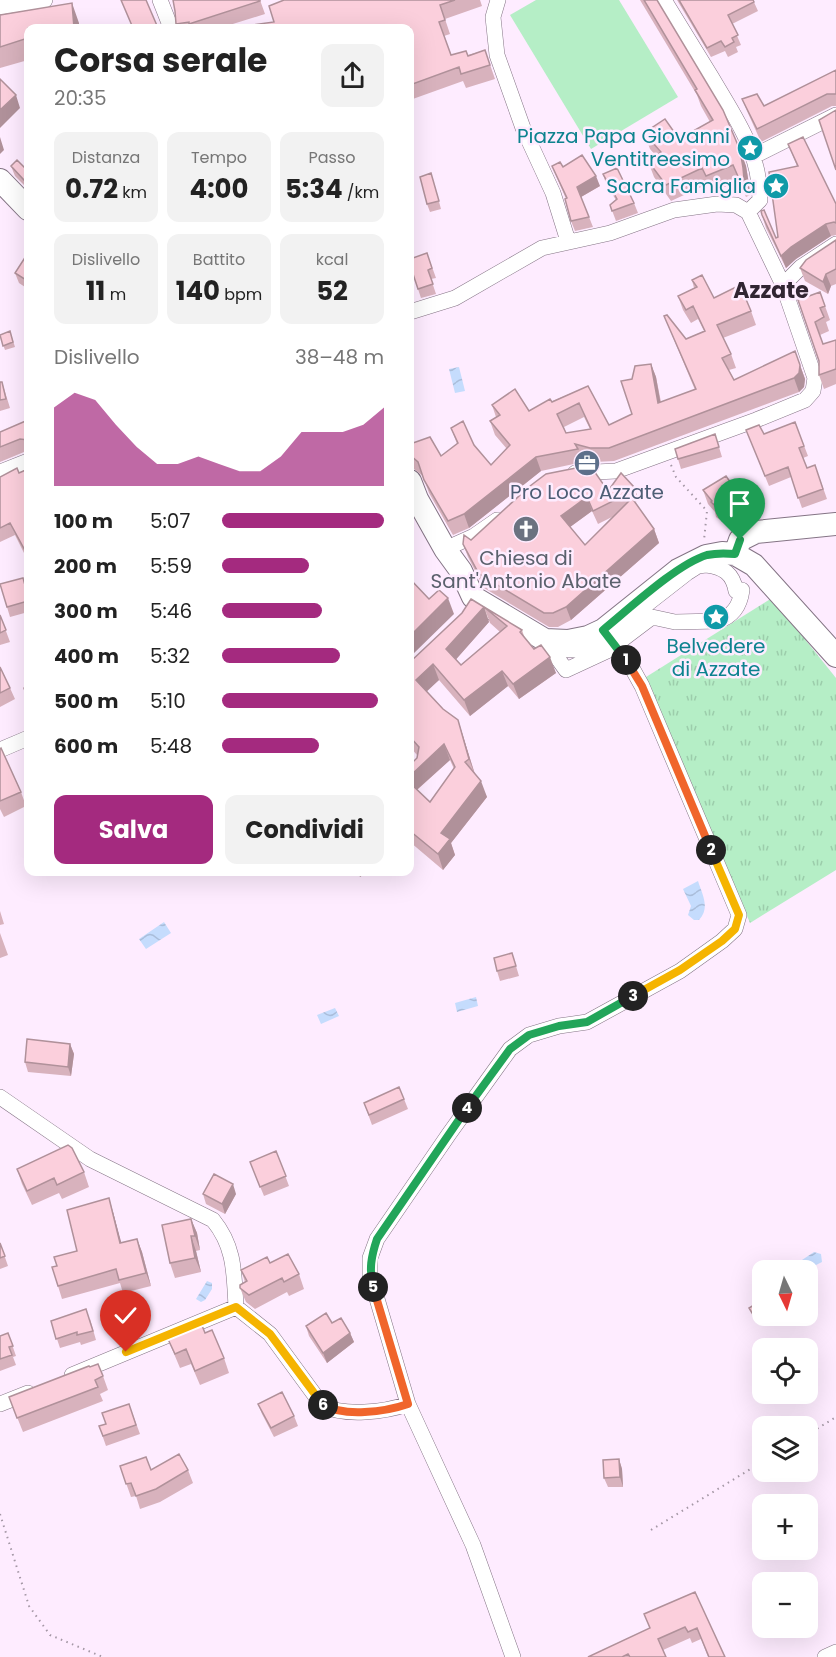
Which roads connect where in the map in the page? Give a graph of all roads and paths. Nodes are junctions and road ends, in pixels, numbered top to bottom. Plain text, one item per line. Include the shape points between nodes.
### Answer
1 (45, 0) edge
2 (160, 0) edge
3 (498, 0) edge
4 (664, 0) edge
5 (0, 7) edge
6 (169, 24) edge
7 (836, 115) edge
8 (754, 156) junction
9 (0, 180) edge
10 (24, 205) edge
11 (748, 212) junction
12 (568, 242) junction
13 (836, 244) edge
14 (783, 285) junction
15 (414, 311) edge
16 (24, 463) edge
17 (0, 472) edge
18 (558, 477) edge
19 (676, 477) dead end
20 (414, 491) edge
21 (507, 511) edge
22 (836, 524) edge
23 (445, 549) junction
24 (735, 554) junction
25 (702, 557) junction
26 (608, 637) junction
27 (836, 656) edge
28 (24, 740) edge
29 (0, 750) edge
30 (0, 1097) edge
31 (236, 1307) junction
32 (63, 1378) edge
33 (42, 1387) edge
34 (0, 1404) edge
35 (408, 1404) junction
36 (836, 1417) edge
37 (818, 1428) edge
38 (752, 1468) edge
39 (0, 1514) edge
40 (651, 1530) dead end
41 (836, 1652) edge
42 (103, 1657) edge
43 (513, 1657) edge
44 (825, 1657) edge

1 - 5 street
2 - 6 street
3 - 12 street via 493,17 497,55 523,128 553,193
4 - 8 street via 744,131
7 - 8 street
8 - 11 street via 760,200
9 - 10 street
11 - 12 street via 736,205 717,204 674,210 610,234
11 - 14 street
12 - 15 street via 542,248 455,298
13 - 14 street via 801,267
14 - 18 street via 815,378 813,391 804,400 616,471
16 - 17 street
19 - 25 path via 707,511
20 - 23 street
21 - 23 street via 474,536
22 - 24 street via 756,532 740,540
23 - 26 street via 461,571 469,604 545,640
24 - 25 street
24 - 27 street via 754,565
25 - 26 street via 678,570
26 - 26 street via 698,566 723,569 735,583 736,591 742,590 738,608 724,619 675,622 652,617
26 - 35 street via 642,686 739,915 735,929 680,970 587,1022 529,1035 510,1049 377,1239 370,1258 370,1275
28 - 29 street
30 - 31 street via 90,1159 213,1220 230,1246
31 - 32 street
31 - 35 street via 270,1334 322,1405 330,1410 392,1410
33 - 34 street
35 - 43 street via 473,1545
36 - 37 path
38 - 40 path
39 - 42 path via 29,1606 50,1635
41 - 44 street

